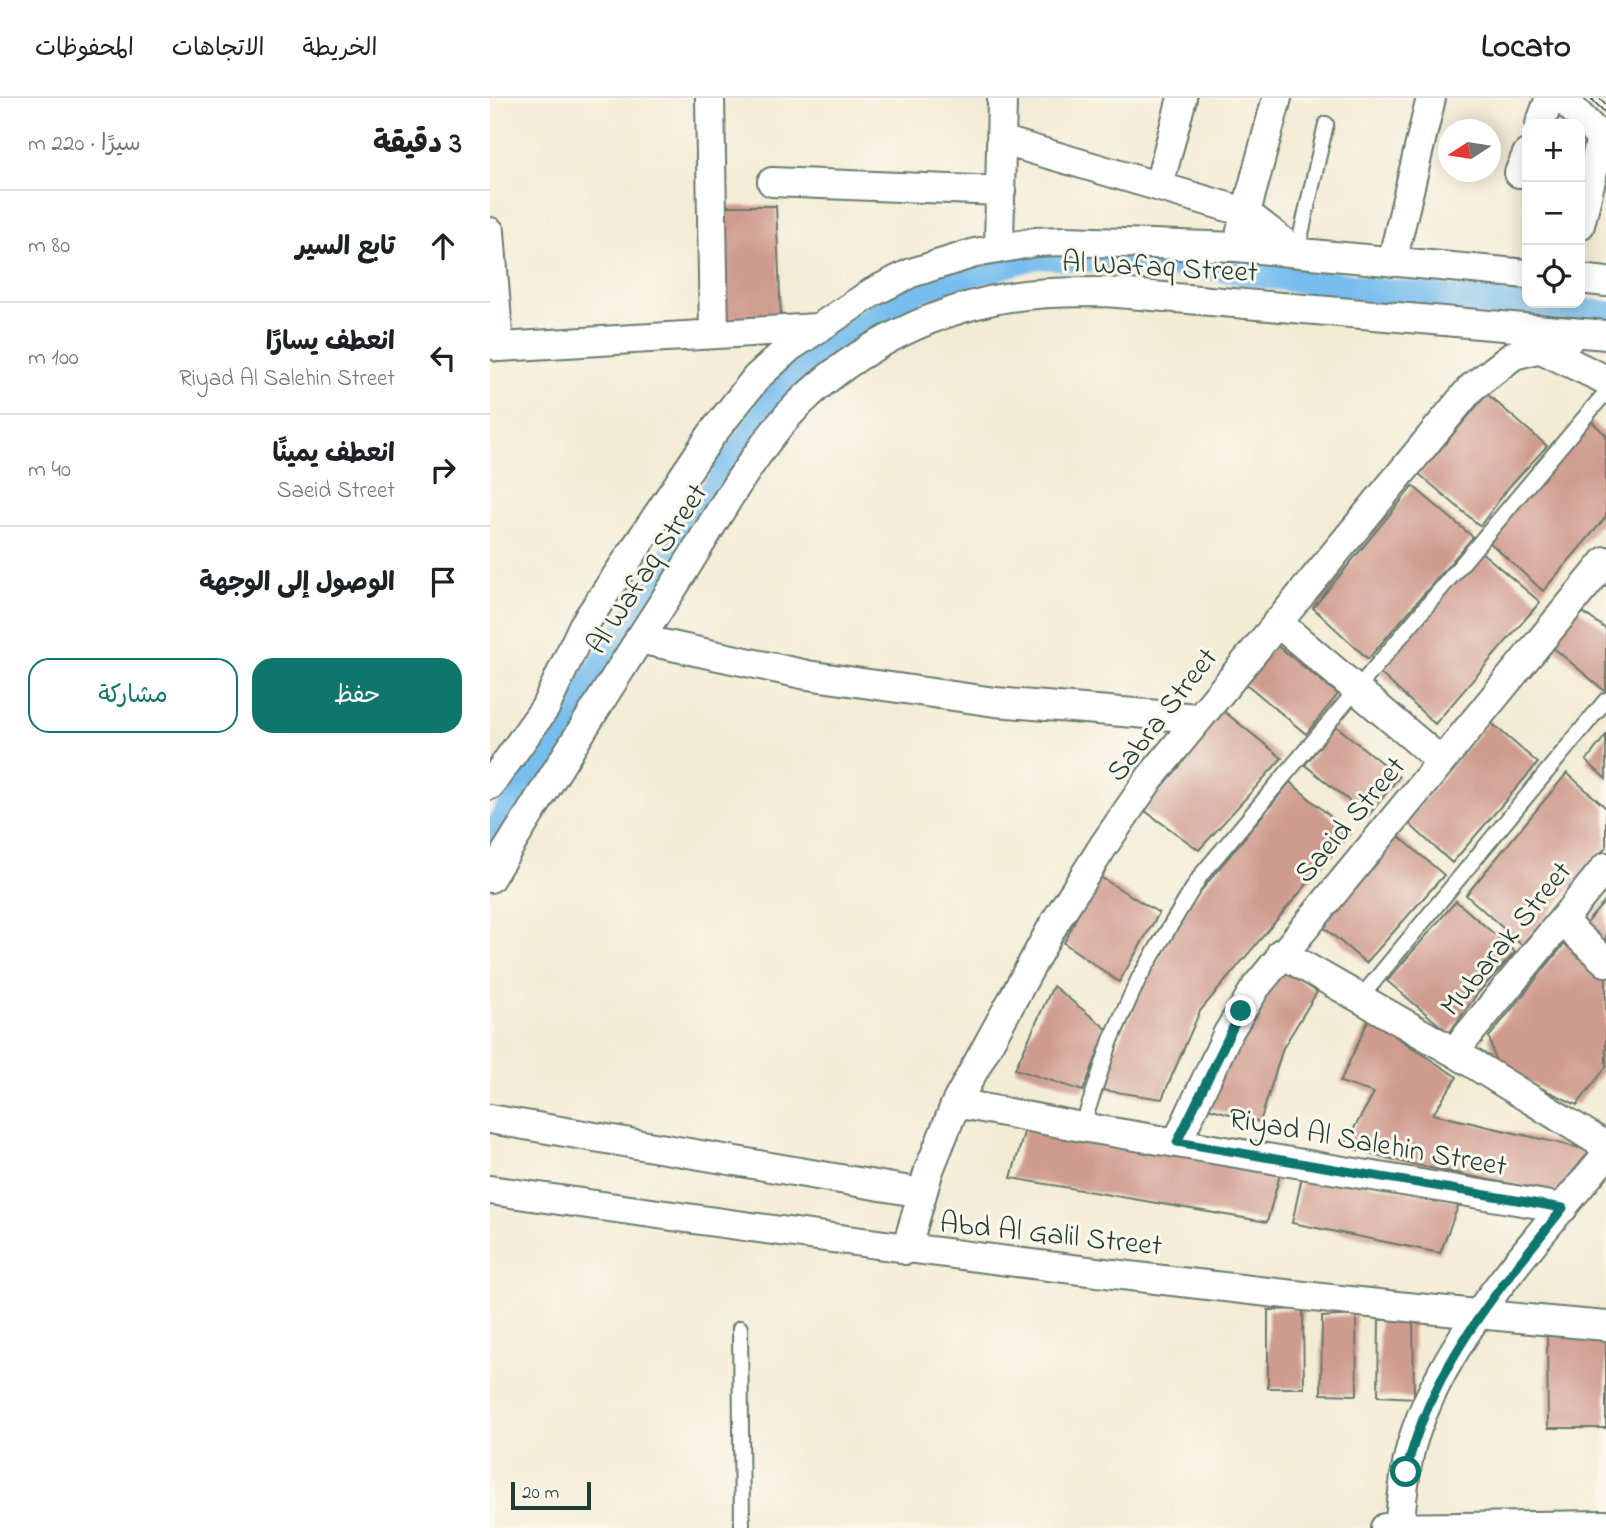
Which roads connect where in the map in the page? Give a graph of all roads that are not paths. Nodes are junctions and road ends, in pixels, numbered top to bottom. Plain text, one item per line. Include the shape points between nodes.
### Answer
1 (710, 98) edge
2 (1002, 98) edge
3 (1182, 98) edge
4 (1277, 98) edge
5 (1430, 98) edge
6 (1550, 98) edge
7 (1562, 98) edge
8 (1542, 119) edge
9 (1326, 124) dead end
10 (1001, 140) junction
11 (1603, 141) edge
12 (772, 182) dead end
13 (1158, 185) junction
14 (1001, 191) junction
15 (1585, 207) edge
16 (1245, 212) junction
17 (490, 232) edge
18 (999, 247) junction
19 (1237, 247) junction
20 (1297, 252) junction
21 (1392, 262) junction
22 (1522, 274) edge
23 (1585, 280) edge
24 (1606, 282) edge
25 (817, 328) junction
26 (714, 334) junction
27 (1604, 335) edge
28 (1536, 347) junction
29 (1606, 380) edge
30 (1606, 392) edge
31 (1606, 561) edge
32 (1277, 622) junction
33 (639, 639) junction
34 (1355, 689) junction
35 (1606, 700) edge
36 (1198, 719) junction
37 (1441, 761) junction
38 (490, 785) edge
39 (1605, 870) edge
40 (490, 878) edge
41 (1562, 921) junction
42 (1281, 953) junction
43 (1606, 962) edge
44 (1361, 997) junction
45 (1454, 1052) junction
46 (956, 1103) junction
47 (490, 1119) edge
48 (1082, 1128) junction
49 (1177, 1142) junction
50 (1606, 1146) edge
51 (1606, 1155) edge
52 (490, 1190) edge
53 (922, 1193) junction
54 (1563, 1208) junction
55 (906, 1250) junction
56 (1478, 1315) junction
57 (1606, 1326) edge
58 (740, 1328) dead end
59 (1606, 1525) edge
60 (742, 1528) edge
61 (1385, 1528) edge
62 (1399, 1528) edge

1 - 26 street
2 - 10 street
3 - 13 street
4 - 16 street
5 - 21 street
6 - 8 street
7 - 11 street
9 - 20 lane
10 - 13 street
10 - 14 street
11 - 15 street
12 - 14 street
13 - 16 street
14 - 18 street
16 - 19 street
16 - 20 street
17 - 26 street via 499,347
18 - 19 street, Al Wafaq Street via 1066,241
18 - 25 street, Al Wafaq Street via 911,273
19 - 20 street, Al Wafaq Street
20 - 21 street, Al Wafaq Street
21 - 22 street, Al Wafaq Street
23 - 24 street
25 - 26 street
25 - 38 street, Al Wafaq Street via 757,377 712,434 583,626 545,708
27 - 28 street, Sabra Street
27 - 33 street, Al Wafaq Street via 1106,292 1045,292 985,302 927,320 873,348 823,383 779,426
28 - 29 street
28 - 32 street, Sabra Street via 1514,355 1471,388
30 - 34 lane
31 - 37 street, Saeid Street
32 - 34 street
32 - 36 street, Sabra Street
33 - 36 street via 807,676 995,702
33 - 40 street, Al Wafaq Street
34 - 37 street
34 - 48 lane via 1201,875 1168,925 1111,1040
35 - 44 lane
36 - 46 street, Sabra Street via 1150,778 1055,922
37 - 42 street, Saeid Street
39 - 41 street, Mubarak Street
41 - 43 street
41 - 45 street, Mubarak Street
42 - 44 street
42 - 49 street, Saeid Street via 1228,1033
44 - 45 street
45 - 50 street
46 - 48 street, Riyad Al Salehin Street
46 - 53 street, Sabra Street
47 - 53 street
48 - 49 street, Riyad Al Salehin Street
49 - 54 street, Riyad Al Salehin Street
51 - 54 street
52 - 55 street, Abd Al Galil Street
53 - 55 street, Sabra Street
54 - 56 street
55 - 56 street, Abd Al Galil Street
56 - 57 street, Abd Al Galil Street
56 - 62 street via 1436,1383 1416,1429
58 - 60 lane
59 - 62 street
61 - 62 street

